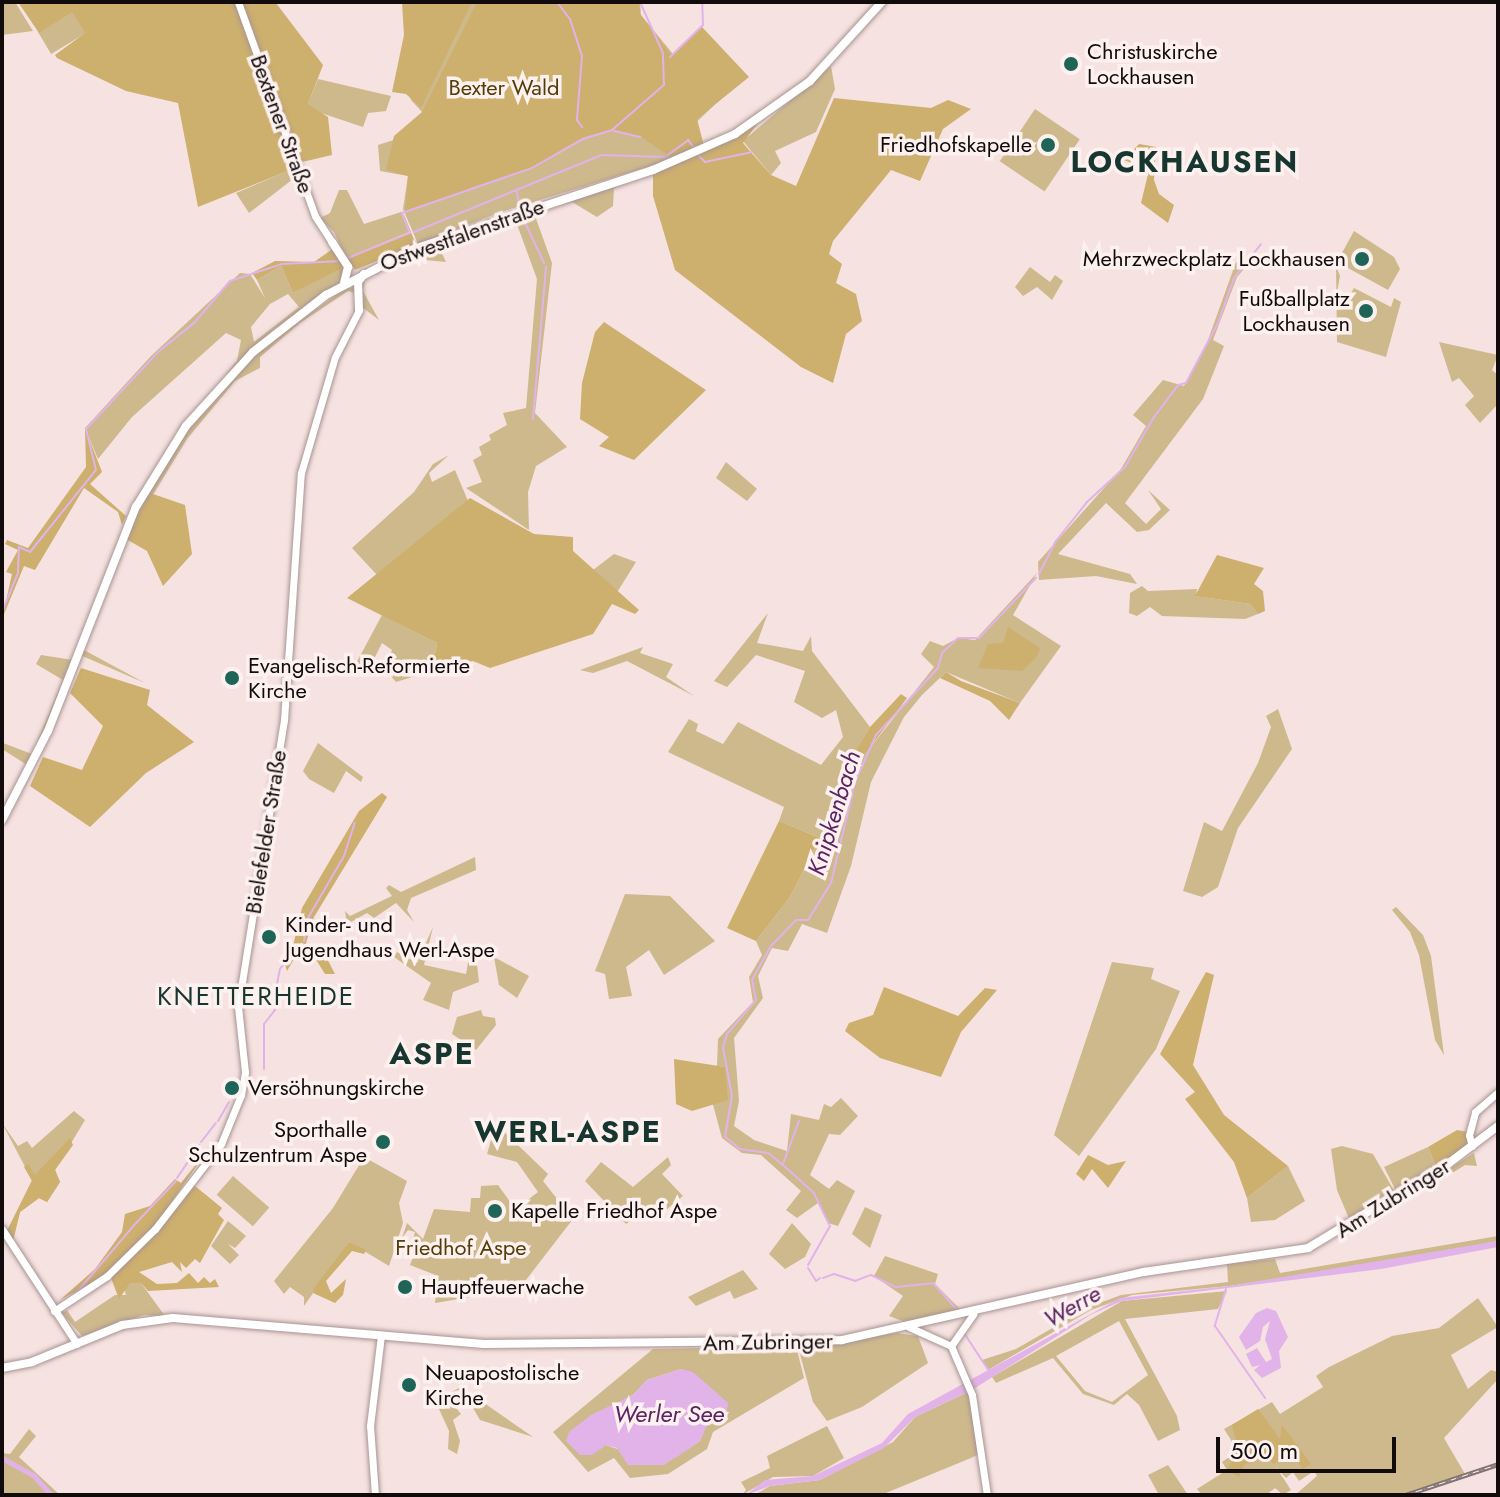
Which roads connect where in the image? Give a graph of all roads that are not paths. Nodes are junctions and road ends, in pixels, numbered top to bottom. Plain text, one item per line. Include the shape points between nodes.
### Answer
1 (238, 2) edge
2 (882, 2) edge
3 (332, 242) joint
4 (348, 267) junction
5 (368, 271) junction
6 (341, 286) junction
7 (360, 295) junction
8 (359, 310) joint
9 (2, 820) edge
10 (1498, 1092) edge
11 (1470, 1127) junction
12 (1494, 1129) edge
13 (1474, 1145) junction
14 (2, 1229) edge
15 (53, 1308) junction
16 (973, 1314) junction
17 (909, 1327) junction
18 (894, 1330) junction
19 (924, 1334) junction
20 (381, 1335) junction
21 (79, 1343) junction
22 (951, 1346) junction
23 (2, 1368) edge
24 (378, 1495) edge
25 (987, 1495) edge

1 - 3 main road, Bextener Straße via 315,216
2 - 5 main road, Ostwestfalenstraße via 803,87 751,124 697,152 418,247
3 - 4 main road
4 - 5 main road
4 - 6 main road via 349,277
5 - 6 main road, Ostwestfalenstraße
5 - 7 main road via 358,282
6 - 7 main road via 354,286
6 - 9 main road, Ostwestfalenstraße via 253,352 175,441 128,524 35,760
7 - 8 main road
8 - 15 main road, Bielefelder Straße via 335,357 301,473 284,720 239,1001 245,1072 241,1095 221,1144 155,1229 112,1271
10 - 11 main road via 1479,1106
11 - 12 main road
11 - 13 main road
12 - 13 main road, Am Zubringer
13 - 16 main road, Am Zubringer via 1308,1248 1144,1272
14 - 15 main road
15 - 21 main road
16 - 17 main road, Am Zubringer
16 - 22 main road
17 - 18 main road, Am Zubringer
17 - 19 main road
18 - 19 main road
18 - 20 main road, Am Zubringer via 820,1342 655,1345 484,1344
19 - 22 main road
20 - 21 main road, Am Zubringer via 173,1318 122,1325
20 - 24 main road via 370,1414
21 - 23 main road, Am Zubringer
22 - 25 main road via 972,1395

